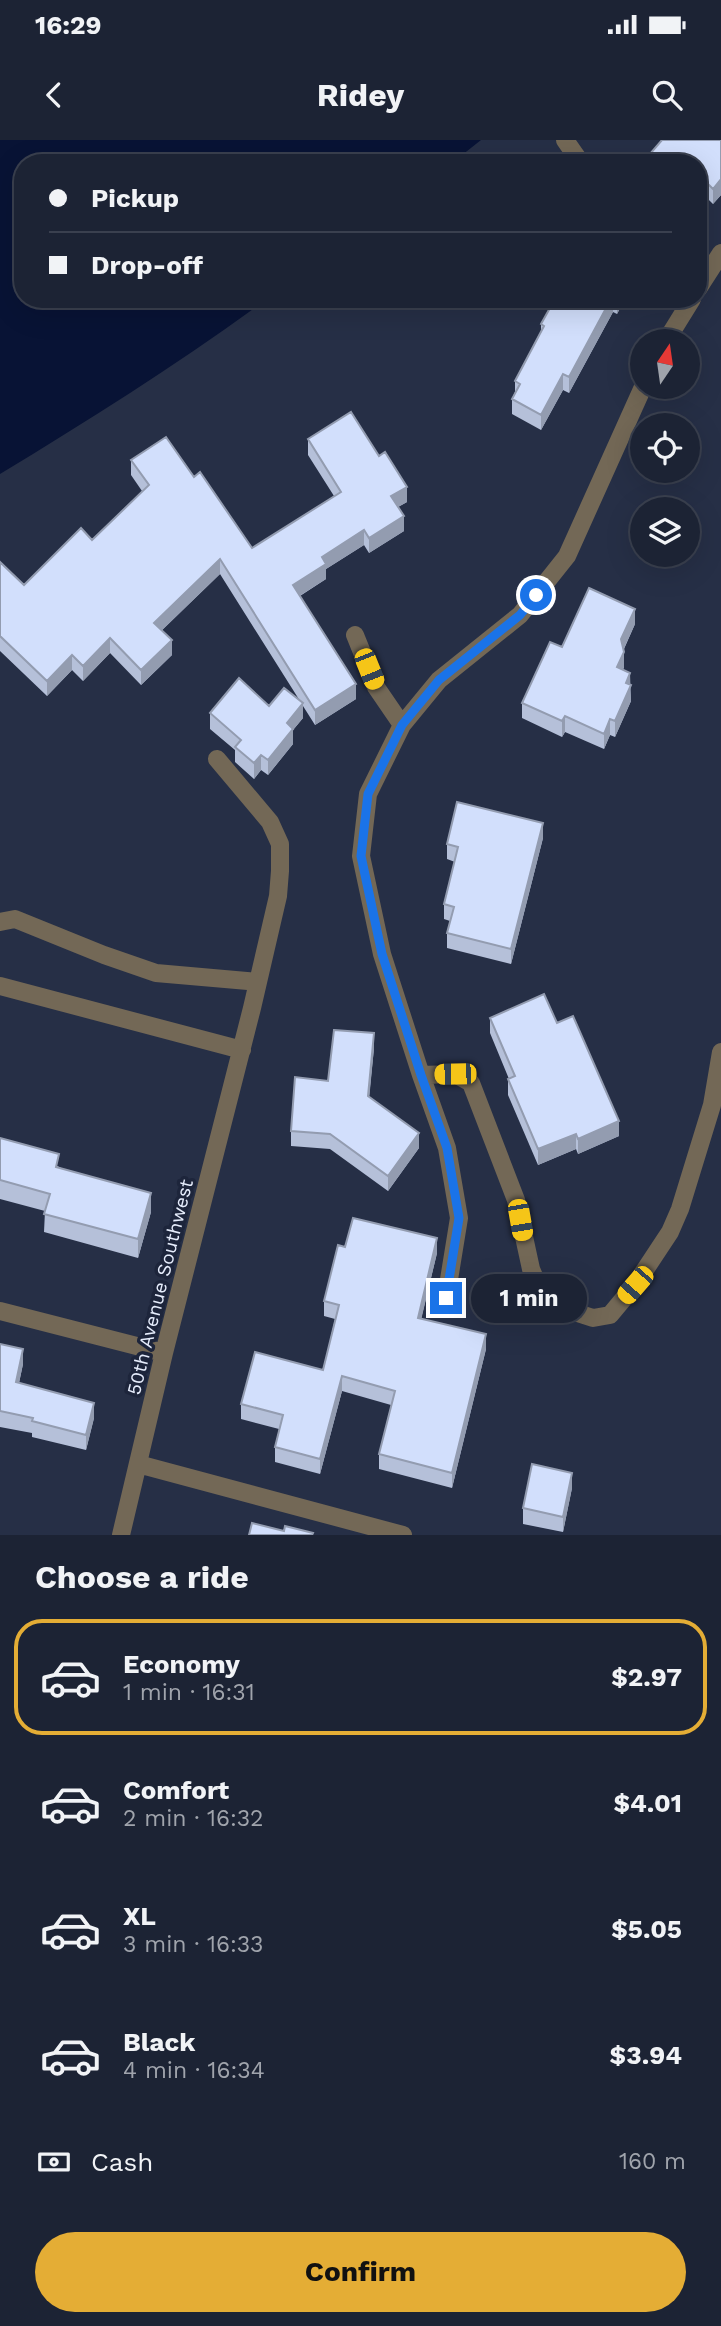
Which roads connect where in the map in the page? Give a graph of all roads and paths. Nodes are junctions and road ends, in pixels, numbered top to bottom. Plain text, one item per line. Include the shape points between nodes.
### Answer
1 (721, 253) edge
2 (707, 275) edge
3 (686, 308) edge
4 (673, 329) edge
5 (638, 399) edge
6 (355, 635) dead end
7 (402, 725) junction
8 (217, 759) dead end
9 (0, 922) edge
10 (258, 982) junction
11 (0, 986) edge
12 (242, 1049) junction
13 (721, 1052) edge
14 (421, 1075) junction
15 (446, 1298) dead end
16 (0, 1311) edge
17 (164, 1353) junction
18 (138, 1464) junction
19 (121, 1535) edge
20 (403, 1535) edge

1 - 2 street
3 - 4 street
5 - 7 street via 566,556 520,615 439,680
6 - 7 street via 376,687
7 - 14 street via 368,794 361,856 382,954
8 - 10 street, 50th Avenue Southwest via 270,822 280,844 278,896
9 - 10 street via 15,919 156,973
10 - 12 street, 50th Avenue Southwest
11 - 12 street
12 - 17 street, 50th Avenue Southwest
13 - 14 street via 712,1105 670,1232 610,1315 593,1318 559,1307 541,1293 528,1259 516,1200 471,1083 455,1074
14 - 15 street via 447,1148 459,1218
16 - 17 street
17 - 18 street, 50th Avenue Southwest
18 - 19 street, 50th Avenue Southwest
18 - 20 street

